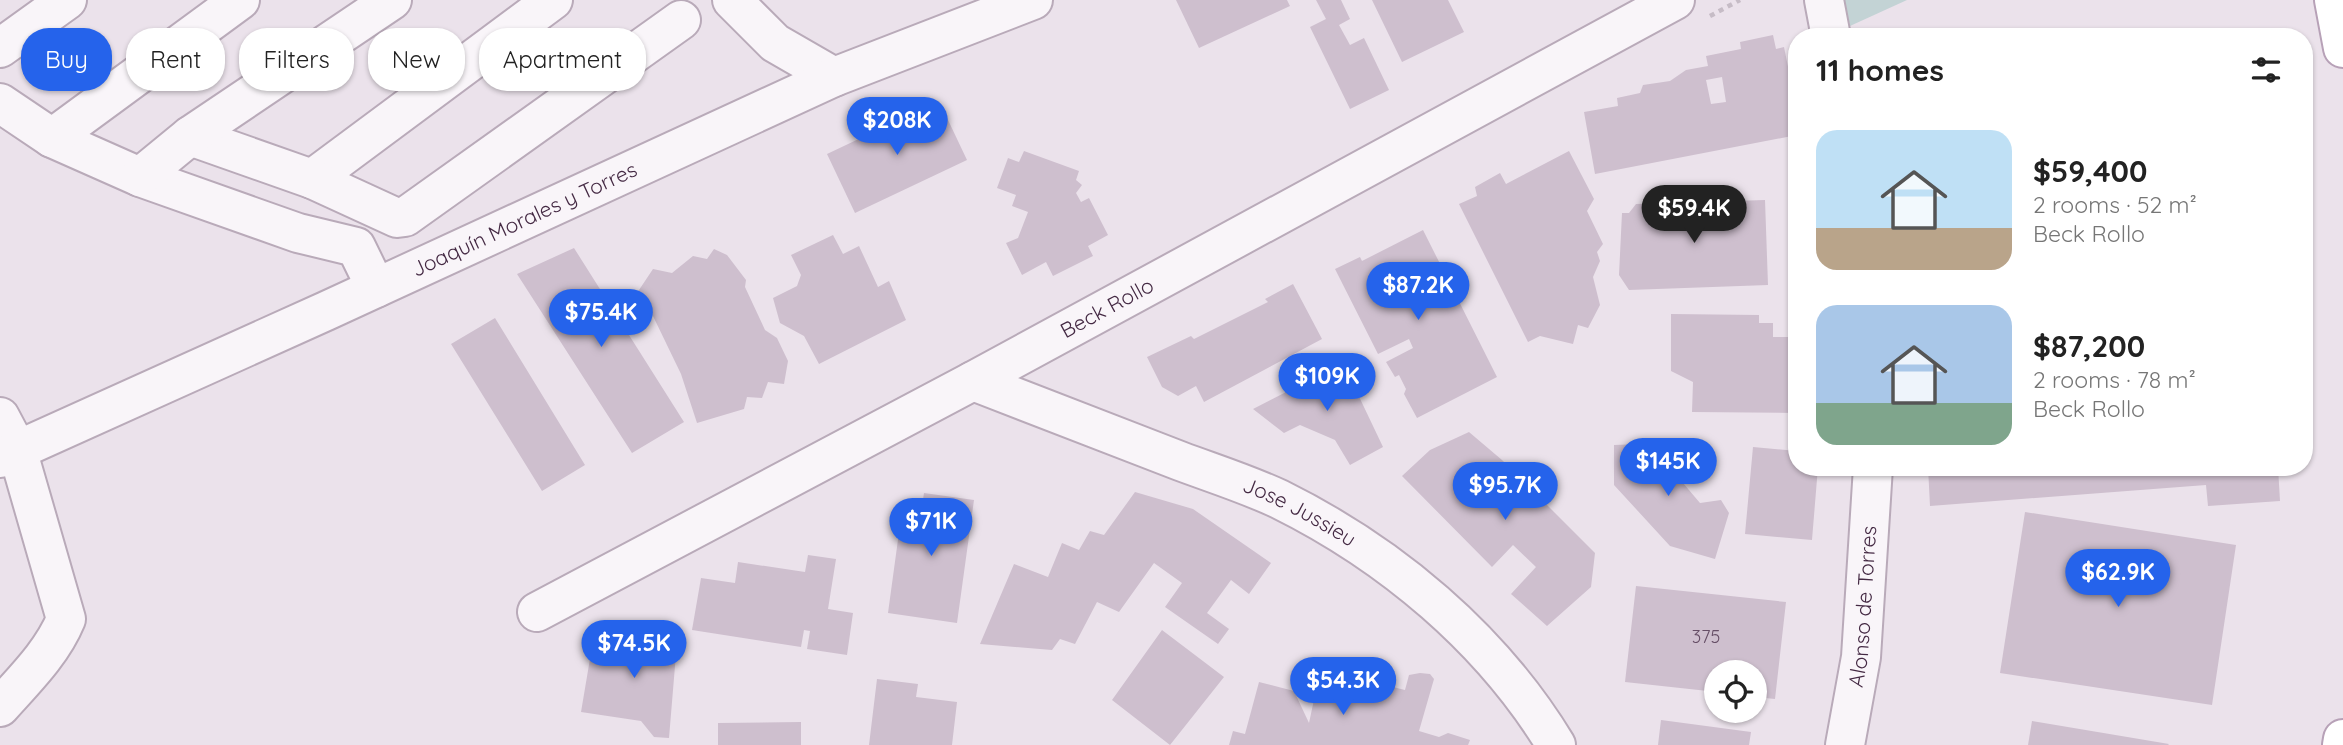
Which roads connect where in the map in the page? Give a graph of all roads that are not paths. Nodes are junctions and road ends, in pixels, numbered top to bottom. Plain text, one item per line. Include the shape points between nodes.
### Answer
1 (67, 0) edge
2 (240, 0) edge
3 (392, 0) edge
4 (553, 0) edge
5 (732, 0) edge
6 (1033, 0) edge
7 (1675, 0) edge
8 (1824, 0) edge
9 (2334, 0) edge
10 (681, 20) dead end
11 (1829, 28) edge
12 (0, 48) edge
13 (2343, 48) edge
14 (834, 76) junction
15 (0, 103) edge
16 (190, 136) junction
17 (52, 138) junction
18 (140, 177) junction
19 (312, 179) junction
20 (376, 288) junction
21 (973, 381) junction
22 (6, 441) edge
23 (1872, 476) edge
24 (537, 612) dead end
25 (0, 707) edge
26 (2343, 739) edge
27 (1556, 745) edge
28 (1845, 745) edge
29 (2342, 745) edge

1 - 12 street
2 - 17 street
3 - 16 street
4 - 19 street
5 - 14 street via 775,43
6 - 14 street, Joaquín Morales y Torres
7 - 21 street, Beck Rollo
8 - 11 street
9 - 13 main road
10 - 19 street via 405,216 397,218
14 - 20 street, Joaquín Morales y Torres
15 - 17 street
16 - 18 street
16 - 19 street
17 - 18 street
18 - 20 street via 298,233 356,247
20 - 22 street, Joaquín Morales y Torres
21 - 24 street, Beck Rollo
21 - 27 street, Jose Jussieu via 1277,498 1367,549 1432,600 1478,647 1524,697
22 - 25 street via 66,619 40,662
23 - 28 street, Alonso de Torres via 1861,657
26 - 29 main road

